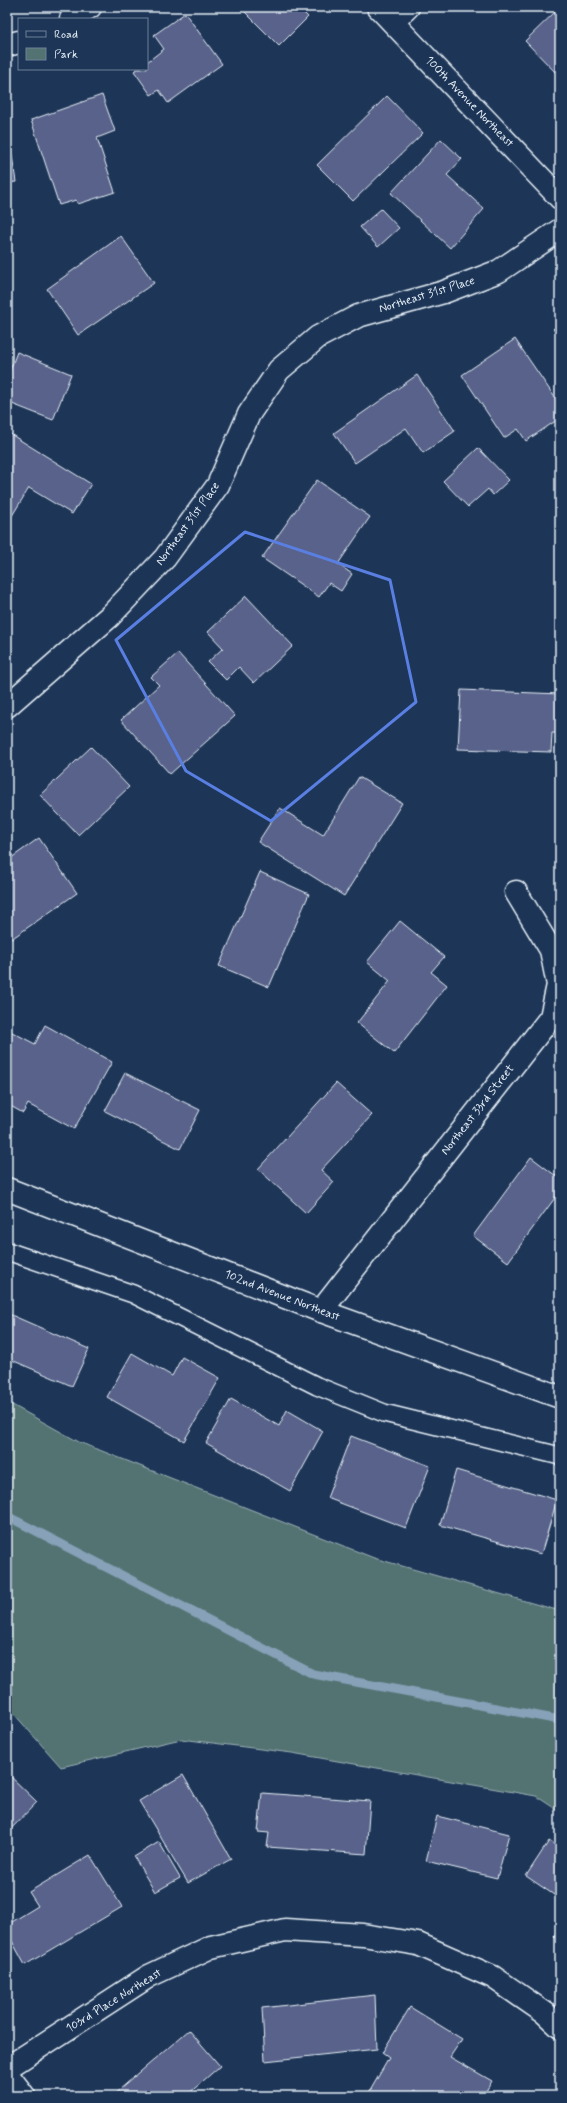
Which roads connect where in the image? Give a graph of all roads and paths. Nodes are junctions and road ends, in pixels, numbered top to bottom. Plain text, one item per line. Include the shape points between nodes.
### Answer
1 (90, 7) edge
2 (408, 7) edge
3 (386, 15) edge
4 (73, 18) edge
5 (18, 42) edge
6 (7, 45) edge
7 (560, 198) edge
8 (560, 230) edge
9 (7, 706) edge
10 (516, 892) dead end
11 (7, 1189) edge
12 (7, 1251) edge
13 (321, 1311) junction
14 (560, 1397) edge
15 (560, 1456) edge
16 (560, 2027) edge
17 (7, 2068) edge
18 (7, 2074) edge
19 (24, 2096) edge

1 - 4 street
2 - 3 street
3 - 7 street, 100th Avenue Northeast
5 - 6 street
8 - 9 street, Northeast 31st Place via 499,271 444,292 358,316 318,336 279,370 249,414 218,486 165,558 110,616
10 - 13 street, Northeast 33rd Street via 551,950 558,985 551,1017
11 - 13 street, 102nd Avenue Northeast
12 - 15 lane via 133,1294 317,1386 384,1414
13 - 14 street, 102nd Avenue Northeast
16 - 17 street, 103rd Place Northeast via 545,2013 493,1977 418,1944 363,1935 285,1930 212,1947 149,1976
18 - 19 street

